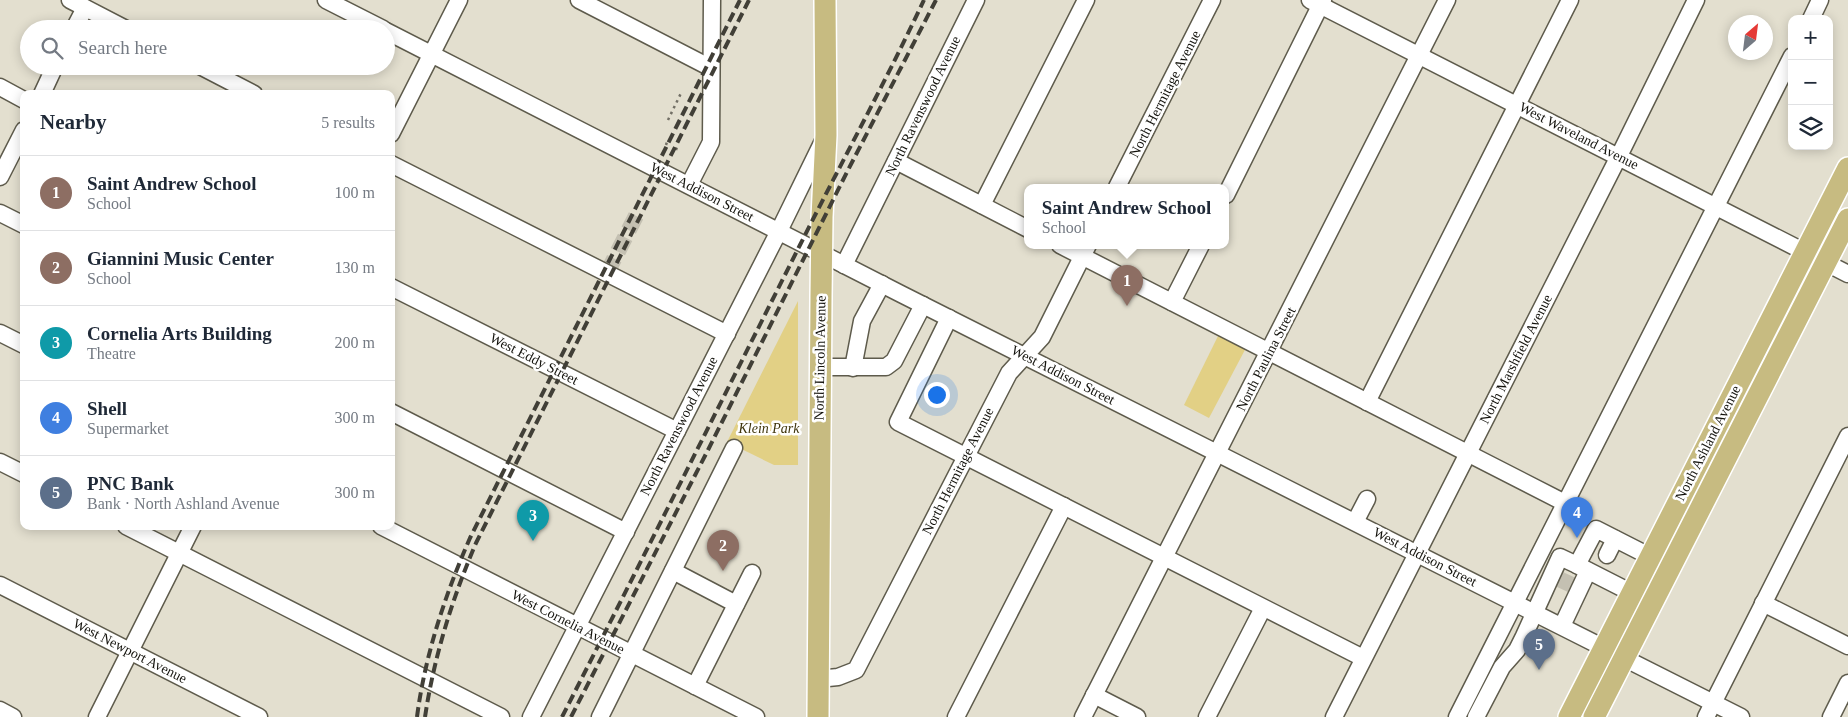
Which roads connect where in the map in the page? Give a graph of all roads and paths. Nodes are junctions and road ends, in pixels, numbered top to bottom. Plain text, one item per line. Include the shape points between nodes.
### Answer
1 (70, 0) edge
2 (326, 0) edge
3 (459, 0) edge
4 (579, 0) edge
5 (712, 0) edge
6 (825, 0) edge
7 (976, 0) edge
8 (1086, 0) edge
9 (1212, 0) edge
10 (1448, 0) edge
11 (1570, 0) edge
12 (1696, 0) edge
13 (1820, 0) edge
14 (1317, 2) edge
15 (85, 8) junction
16 (1812, 15) edge
17 (79, 20) edge
18 (108, 20) edge
19 (365, 20) edge
20 (395, 35) edge
21 (432, 54) junction
22 (1419, 55) junction
23 (1790, 60) edge
24 (711, 68) junction
25 (52, 75) edge
26 (217, 75) edge
27 (0, 87) edge
28 (44, 90) edge
29 (246, 90) edge
30 (682, 91) dead end
31 (20, 98) edge
32 (1516, 104) junction
33 (668, 120) dead end
34 (395, 126) edge
35 (826, 135) junction
36 (20, 138) edge
37 (1619, 156) junction
38 (896, 161) junction
39 (395, 166) edge
40 (1848, 168) edge
41 (0, 177) edge
42 (1119, 184) edge
43 (689, 185) junction
44 (1229, 189) edge
45 (982, 205) junction
46 (1716, 207) junction
47 (0, 213) edge
48 (1848, 219) edge
49 (20, 223) edge
50 (1024, 227) edge
51 (779, 231) junction
52 (1199, 249) edge
53 (1085, 250) edge
54 (1805, 252) junction
55 (822, 253) junction
56 (1826, 263) junction
57 (844, 265) junction
58 (1848, 274) edge
59 (882, 284) junction
60 (395, 289) edge
61 (1172, 302) junction
62 (923, 305) junction
63 (949, 318) junction
64 (0, 333) edge
65 (727, 334) junction
66 (20, 343) edge
67 (1269, 352) junction
68 (1024, 356) junction
69 (820, 367) junction
70 (861, 368) junction
71 (1367, 402) junction
72 (395, 414) edge
73 (677, 431) junction
74 (1848, 436) edge
75 (734, 448) dead end
76 (1218, 453) junction
77 (1468, 453) junction
78 (966, 456) junction
79 (0, 462) edge
80 (20, 472) edge
81 (1367, 499) dead end
82 (1565, 503) junction
83 (1064, 506) junction
84 (1355, 522) junction
85 (134, 530) edge
86 (191, 530) edge
87 (389, 530) edge
88 (626, 532) junction
89 (1615, 539) junction
90 (180, 554) junction
91 (1417, 554) junction
92 (1607, 555) dead end
93 (1164, 557) junction
94 (1651, 557) junction
95 (673, 571) junction
96 (1590, 571) junction
97 (752, 573) dead end
98 (0, 585) edge
99 (1632, 593) junction
100 (1515, 603) junction
101 (1763, 603) junction
102 (736, 604) junction
103 (1263, 608) junction
104 (1534, 613) junction
105 (577, 626) junction
106 (1562, 626) junction
107 (1848, 646) edge
108 (1604, 648) junction
109 (130, 651) junction
110 (632, 654) junction
111 (1363, 658) junction
112 (1624, 658) junction
113 (818, 679) junction
114 (1848, 683) edge
115 (694, 686) junction
116 (1094, 695) junction
117 (0, 710) edge
118 (1709, 710) edge
119 (13, 717) edge
120 (97, 717) edge
121 (259, 717) edge
122 (501, 717) edge
123 (531, 717) edge
124 (600, 717) edge
125 (755, 717) edge
126 (818, 717) edge
127 (956, 717) edge
128 (1083, 717) edge
129 (1137, 717) edge
130 (1207, 717) edge
131 (1334, 717) edge
132 (1457, 717) edge
133 (1476, 717) edge
134 (1569, 717) edge
135 (1594, 717) edge
136 (1741, 717) edge
137 (1831, 717) edge

1 - 15 street
2 - 19 street
3 - 21 street
4 - 24 street
5 - 24 street
6 - 35 main road, North Lincoln Avenue
7 - 38 street, North Ravenswood Avenue
8 - 45 street
9 - 42 street, North Hermitage Avenue
10 - 22 street, North Paulina Street
11 - 32 street
12 - 37 street, North Marshfield Avenue
13 - 16 street
14 - 22 street, West Waveland Avenue
14 - 44 street
15 - 17 street
15 - 18 street
20 - 21 street, West Addison Street
21 - 34 street
21 - 43 street, West Addison Street
22 - 32 street, West Waveland Avenue
22 - 67 street, North Paulina Street
23 - 46 street
24 - 43 street via 711,142
25 - 28 street
26 - 29 street
27 - 31 street
30 - 33 path
32 - 37 street, West Waveland Avenue
32 - 71 street
35 - 51 street, North Ravenswood Avenue
35 - 55 main road, North Lincoln Avenue
36 - 41 street
37 - 46 street, West Waveland Avenue
37 - 77 street, North Marshfield Avenue
38 - 45 street
38 - 57 street, North Ravenswood Avenue
39 - 65 street
40 - 54 main road, North Ashland Avenue
43 - 51 street, West Addison Street
45 - 50 street
46 - 54 street, West Waveland Avenue
46 - 82 street
47 - 49 street
48 - 56 main road, North Ashland Avenue
51 - 55 street, West Addison Street
51 - 65 street, North Ravenswood Avenue
52 - 61 street
53 - 61 street
53 - 68 street, North Hermitage Avenue via 1042,337
54 - 56 street, West Waveland Avenue
54 - 94 main road, North Ashland Avenue
55 - 57 street, West Addison Street
55 - 69 main road, North Lincoln Avenue
56 - 58 street, West Waveland Avenue
56 - 112 main road, North Ashland Avenue
57 - 59 street, West Addison Street
59 - 62 street, West Addison Street
59 - 70 street via 862,321
60 - 73 street, West Eddy Street
61 - 67 street
62 - 63 street, West Addison Street
62 - 70 street via 894,361 886,367
63 - 68 street, West Addison Street
63 - 78 street via 898,422
64 - 66 street
65 - 73 street, North Ravenswood Avenue
67 - 71 street
67 - 76 street, North Paulina Street
68 - 76 street, West Addison Street
68 - 78 street, North Hermitage Avenue via 1009,373
69 - 70 street
69 - 113 main road, North Lincoln Avenue
71 - 77 street
72 - 88 street
73 - 88 street, North Ravenswood Avenue
74 - 101 street
75 - 95 street
76 - 84 street, West Addison Street
76 - 93 street, North Paulina Street
77 - 82 street
77 - 91 street, North Marshfield Avenue
78 - 83 street
78 - 113 street, North Hermitage Avenue via 856,670 838,677
79 - 80 street
81 - 84 street
82 - 100 street
83 - 93 street
83 - 127 street
84 - 91 street, West Addison Street
85 - 90 street
86 - 90 street
87 - 105 street, West Cornelia Avenue
88 - 105 street, North Ravenswood Avenue
89 - 92 street
89 - 94 street
89 - 96 street via 1596,529
90 - 109 street
90 - 122 street
91 - 100 street, West Addison Street
91 - 111 street, North Marshfield Avenue
93 - 103 street
93 - 116 street, North Paulina Street
94 - 99 main road, North Ashland Avenue
95 - 102 street
95 - 110 street
96 - 99 street
96 - 104 street via 1560,557 1556,577
96 - 106 street via 1578,588
97 - 102 street
98 - 109 street, West Newport Avenue
99 - 108 main road, North Ashland Avenue
100 - 104 street, West Addison Street
100 - 132 street
101 - 107 street
101 - 118 street
102 - 115 street
103 - 111 street
103 - 130 street
104 - 106 street, West Addison Street
104 - 133 street via 1517,650 1502,667
105 - 110 street, West Cornelia Avenue
105 - 123 street, North Ravenswood Avenue
106 - 108 street, West Addison Street
108 - 112 street, West Addison Street
108 - 134 main road, North Ashland Avenue
109 - 120 street
109 - 121 street, West Newport Avenue
110 - 115 street, West Cornelia Avenue
110 - 124 street
111 - 131 street, North Marshfield Avenue
112 - 118 street, West Addison Street
112 - 135 main road, North Ashland Avenue
113 - 126 main road, North Lincoln Avenue
114 - 137 street
115 - 125 street, West Cornelia Avenue
116 - 128 street, North Paulina Street
116 - 129 street
117 - 119 street
118 - 136 street, West Addison Street

